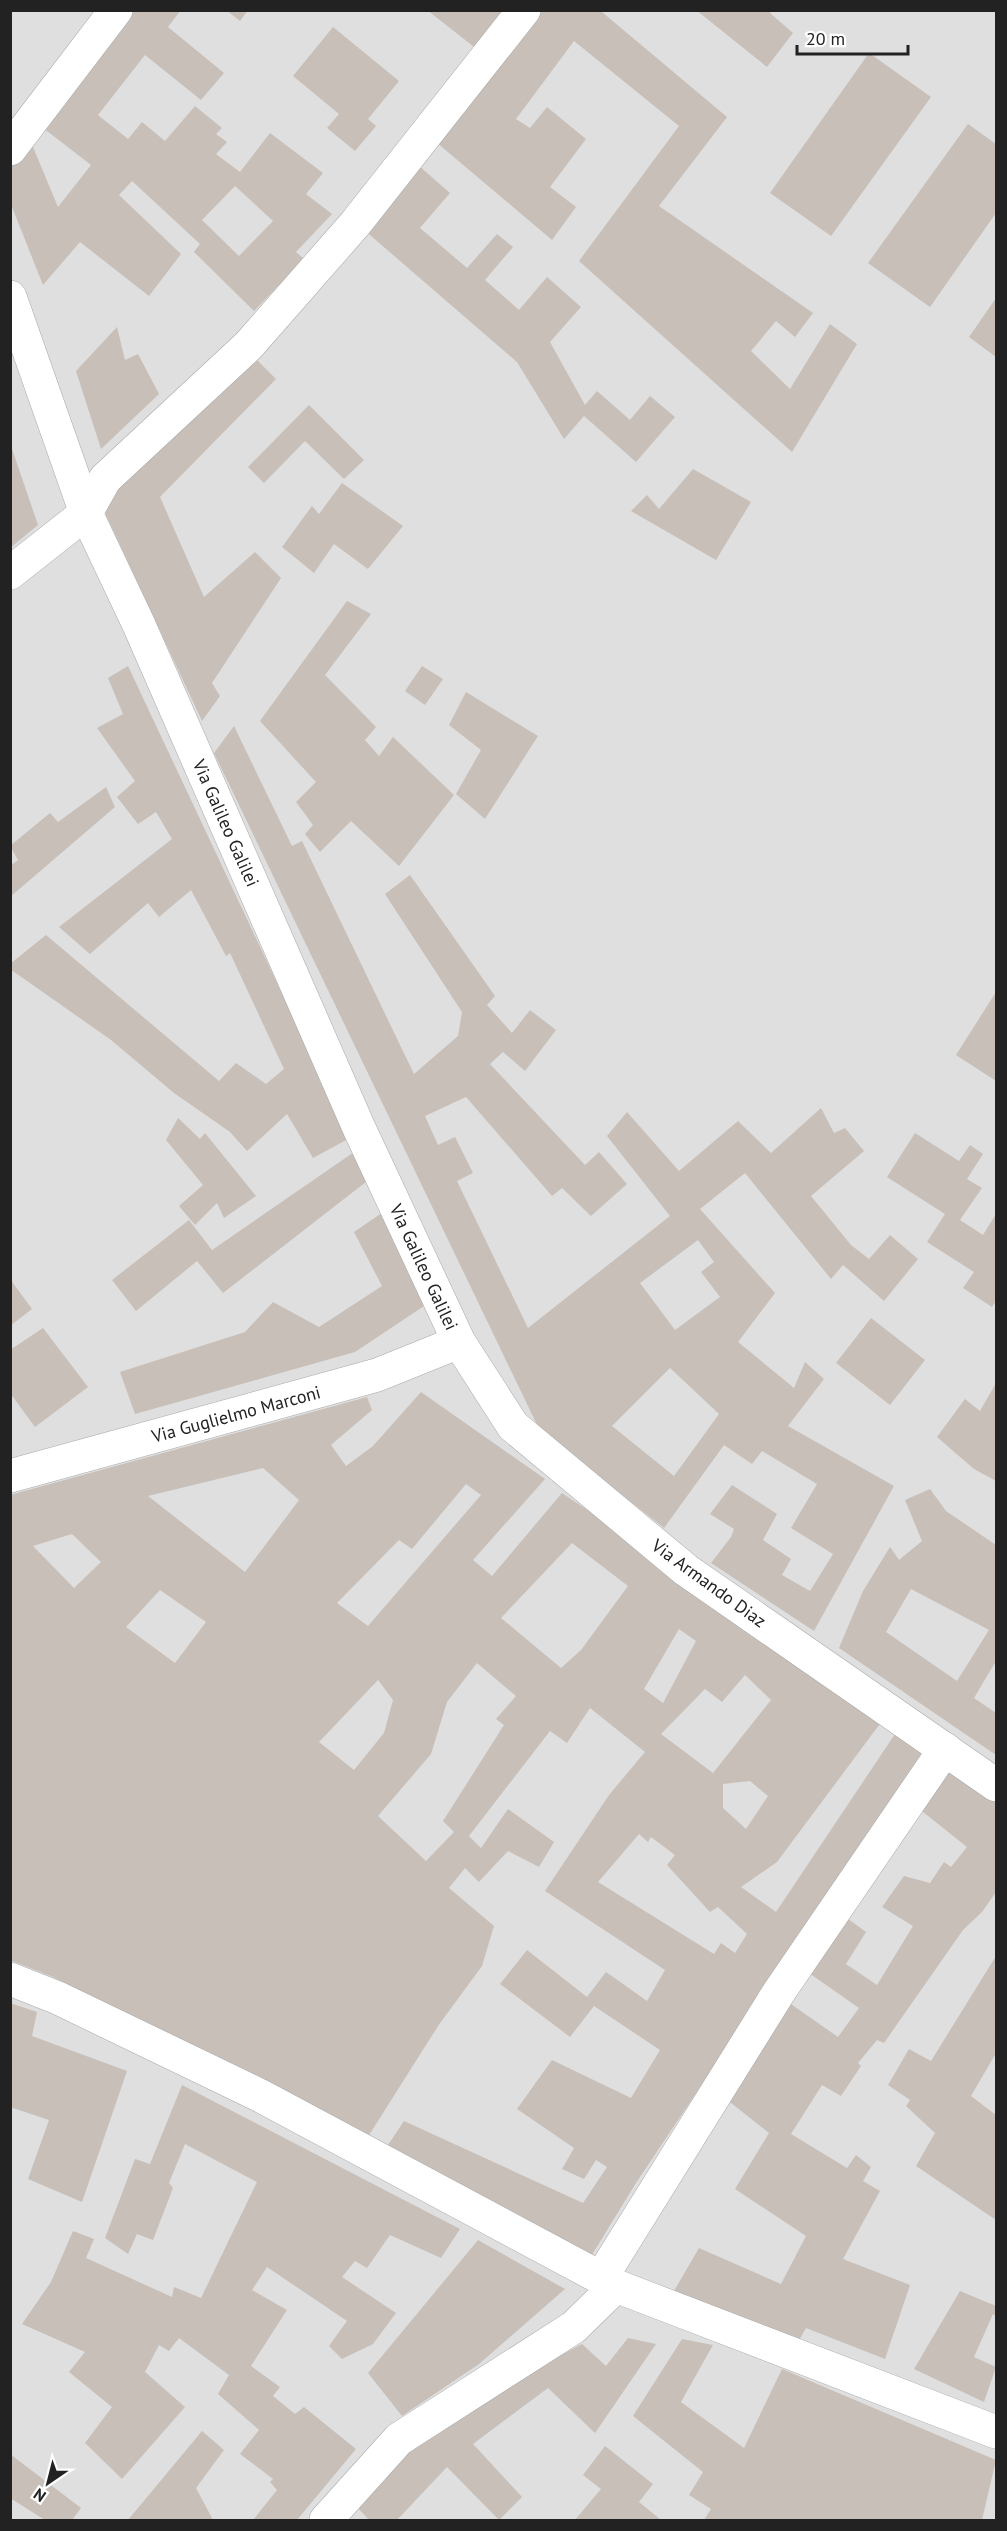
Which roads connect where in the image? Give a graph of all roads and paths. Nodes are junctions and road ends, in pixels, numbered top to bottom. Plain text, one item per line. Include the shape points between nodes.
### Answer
1 (116, 10) edge
2 (524, 10) edge
3 (10, 149) edge
4 (10, 297) edge
5 (86, 513) junction
6 (10, 573) edge
7 (459, 1342) junction
8 (10, 1476) edge
9 (945, 1749) junction
10 (996, 1785) edge
11 (10, 1979) edge
12 (609, 2282) junction
13 (996, 2432) edge
14 (326, 2520) edge

1 - 3 street
2 - 5 street via 340,241 249,345 105,479
4 - 5 street, Via Galileo Galilei
5 - 6 street
5 - 7 street, Via Galileo Galilei via 139,625 358,1128
7 - 8 street, Via Guglielmo Marconi via 377,1375
7 - 9 street, Via Armando Diaz via 513,1426 686,1570
9 - 10 street, Via Armando Diaz
9 - 12 street via 779,1992
11 - 12 street via 58,1998 261,2096
12 - 13 street
12 - 14 street via 573,2327 399,2439

